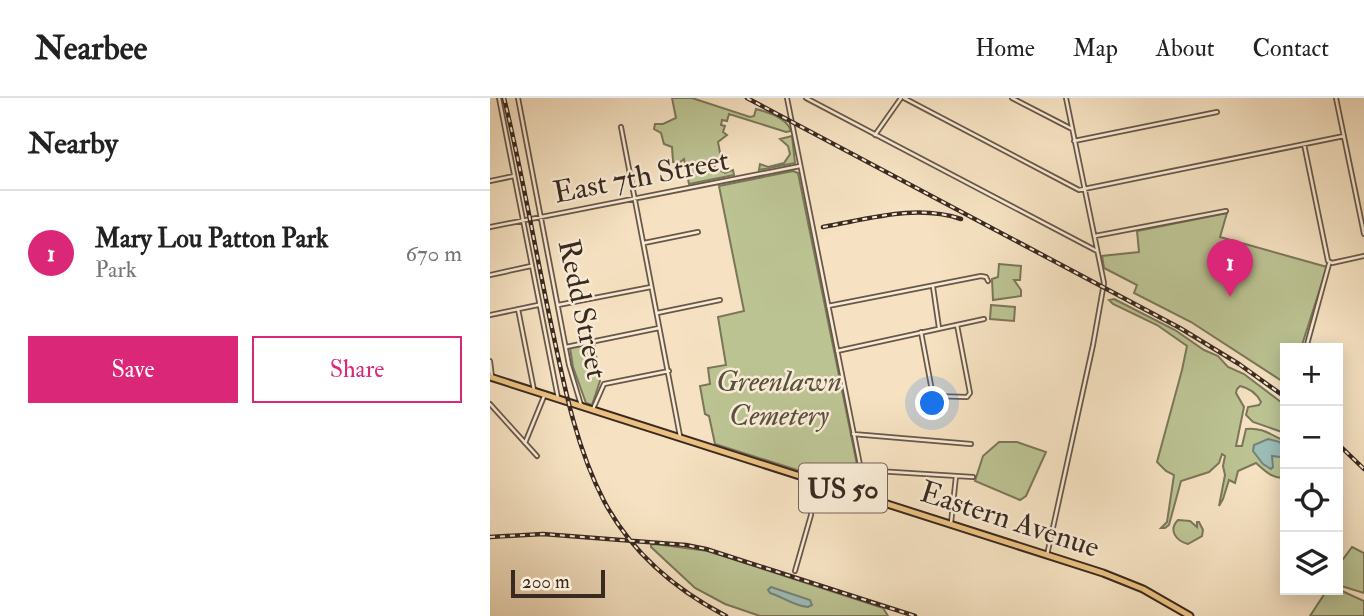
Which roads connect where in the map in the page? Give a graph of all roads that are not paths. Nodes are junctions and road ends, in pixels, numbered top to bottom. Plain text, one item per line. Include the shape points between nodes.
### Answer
1 (499, 98) edge
2 (518, 98) edge
3 (787, 98) edge
4 (806, 98) edge
5 (903, 98) edge
6 (1012, 98) edge
7 (1066, 98) edge
8 (1336, 98) edge
9 (1217, 113) dead end
10 (621, 127) dead end
11 (1072, 130) junction
12 (875, 135) junction
13 (1344, 136) junction
14 (1074, 141) junction
15 (1304, 144) junction
16 (800, 166) junction
17 (514, 176) junction
18 (490, 181) edge
19 (1084, 190) junction
20 (634, 199) junction
21 (1226, 211) dead end
22 (542, 217) junction
23 (523, 221) junction
24 (490, 227) edge
25 (698, 232) dead end
26 (1364, 234) edge
27 (1094, 237) junction
28 (644, 243) junction
29 (1097, 251) junction
30 (1364, 256) edge
31 (1329, 263) junction
32 (532, 266) junction
33 (490, 275) edge
34 (988, 281) dead end
35 (932, 285) junction
36 (652, 286) junction
37 (720, 300) dead end
38 (539, 305) junction
39 (558, 305) junction
40 (828, 306) junction
41 (518, 309) junction
42 (657, 313) junction
43 (490, 315) edge
44 (984, 319) dead end
45 (957, 325) junction
46 (660, 328) junction
47 (939, 328) junction
48 (921, 332) junction
49 (1307, 343) edge
50 (566, 347) junction
51 (837, 351) junction
52 (490, 361) edge
53 (669, 371) junction
54 (491, 377) edge
55 (534, 390) junction
56 (545, 394) junction
57 (558, 398) junction
58 (490, 404) edge
59 (581, 405) junction
60 (593, 409) junction
61 (853, 434) junction
62 (680, 436) junction
63 (525, 443) junction
64 (971, 444) dead end
65 (537, 456) dead end
66 (860, 470) junction
67 (956, 476) junction
68 (973, 477) dead end
69 (817, 480) junction
70 (866, 495) junction
71 (951, 523) junction
72 (1047, 555) junction
73 (795, 571) dead end
74 (1190, 616) edge

1 - 17 street
2 - 22 street, Redd Street
3 - 16 street
4 - 12 street
5 - 12 street
5 - 19 street
6 - 11 street
7 - 11 street
8 - 13 street
9 - 14 street
10 - 20 street
11 - 14 street
12 - 29 street
13 - 15 street
13 - 26 street
14 - 19 street
15 - 19 street
15 - 31 street
16 - 20 street, East 7th Street
16 - 40 street
17 - 18 street
17 - 23 street
19 - 27 street
20 - 22 street, East 7th Street
20 - 28 street
21 - 27 street
22 - 23 street, East 7th Street
22 - 39 street, Redd Street
23 - 24 street, East 7th Street
23 - 32 street
25 - 28 street
27 - 29 street
28 - 36 street
29 - 72 street via 1103,288
30 - 31 street
31 - 49 street
32 - 33 street
32 - 38 street
34 - 35 street via 981,276
35 - 40 street
35 - 47 street
36 - 39 street
36 - 42 street
37 - 42 street
38 - 41 street
38 - 57 street
39 - 50 street, Redd Street
40 - 51 street
41 - 43 street
41 - 55 street
42 - 46 street
44 - 45 street
45 - 47 street
45 - 48 street via 970,396 934,396
46 - 50 street
46 - 53 street
47 - 48 street
48 - 51 street
50 - 59 street, Redd Street
51 - 61 street
52 - 54 street
53 - 60 street via 604,384
53 - 62 street
54 - 55 main road, Eastern Avenue / US 50
55 - 56 main road, Eastern Avenue / US 50
56 - 57 main road, Eastern Avenue / US 50
56 - 63 street
57 - 59 main road, Eastern Avenue / US 50
58 - 63 street
59 - 60 main road, Eastern Avenue / US 50
60 - 62 main road, Eastern Avenue / US 50
61 - 64 street
61 - 66 street
62 - 69 main road, Eastern Avenue / US 50
63 - 65 street
66 - 67 street
66 - 70 street
67 - 68 street
67 - 71 street
69 - 70 main road, Eastern Avenue / US 50
69 - 73 street
70 - 71 main road, Eastern Avenue / US 50
71 - 72 main road, Eastern Avenue / US 50
72 - 74 main road, Eastern Avenue / US 50 via 1124,580

